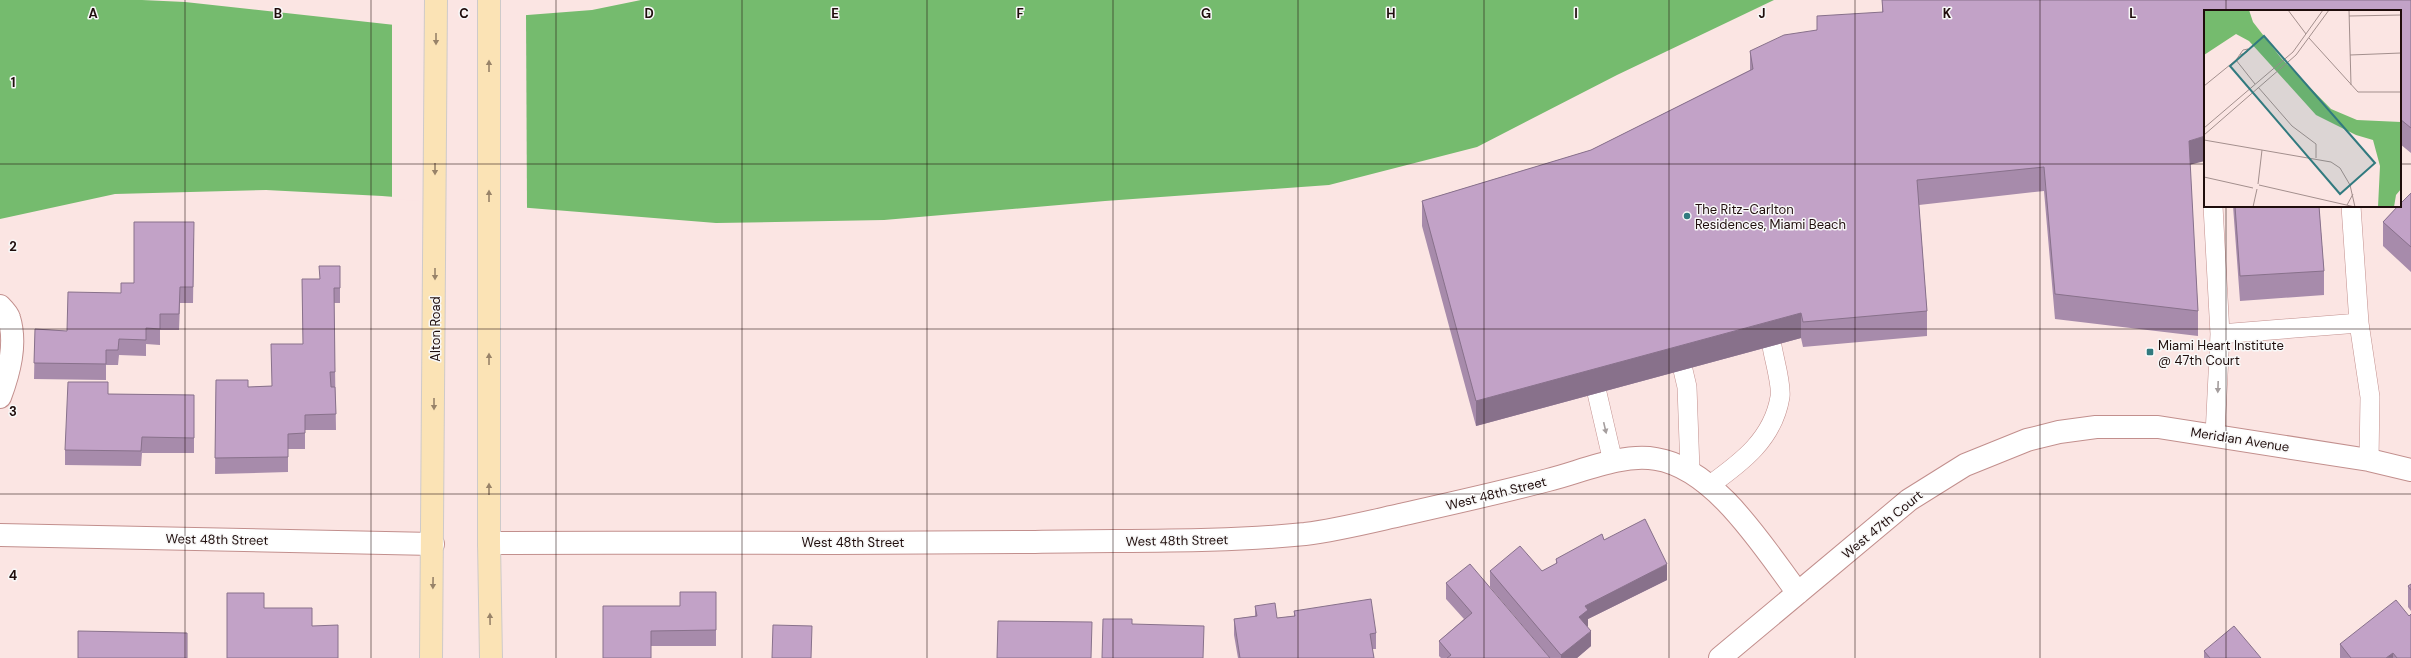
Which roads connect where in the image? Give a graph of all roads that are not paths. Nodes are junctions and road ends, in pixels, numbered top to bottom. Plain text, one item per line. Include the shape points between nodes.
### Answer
1 (436, 0) edge
2 (489, 0) edge
3 (2213, 207) edge
4 (2351, 207) edge
5 (0, 306) edge
6 (2359, 323) junction
7 (2220, 334) junction
8 (1772, 346) edge
9 (1683, 370) edge
10 (1597, 393) edge
11 (0, 397) edge
12 (2068, 431) joint
13 (2215, 435) junction
14 (2369, 460) junction
15 (1613, 462) junction
16 (1690, 470) junction
17 (2411, 470) edge
18 (1710, 486) junction
19 (0, 535) edge
20 (489, 542) junction
21 (433, 544) junction
22 (1798, 593) junction
23 (431, 658) edge
24 (491, 658) edge
25 (1720, 658) edge

1 -> 21 main road, Alton Road
20 -> 2 main road
3 - 7 lane
4 - 6 lane
5 - 11 street via 9,317 12,342 10,371
6 - 7 lane
6 - 14 lane via 2370,397
7 -> 13 lane
8 - 18 lane via 1780,396 1768,431 1745,460
9 - 16 lane via 1687,387
10 -> 15 lane
12 - 13 street, Meridian Avenue via 2131,426
12 - 22 street, West 47th Court via 1999,450 1950,473 1909,500
13 - 14 street, Meridian Avenue
14 - 17 street, Meridian Avenue
15 - 16 street, West 48th Street via 1656,458
15 - 20 street, West 48th Street via 1466,501 1366,523 1308,533 1232,539 960,543
16 - 18 street, West 48th Street
18 - 22 street, West 48th Street
19 - 21 street, West 48th Street
24 -> 20 main road
21 -> 23 main road, Alton Road
22 - 25 street, West 47th Court

